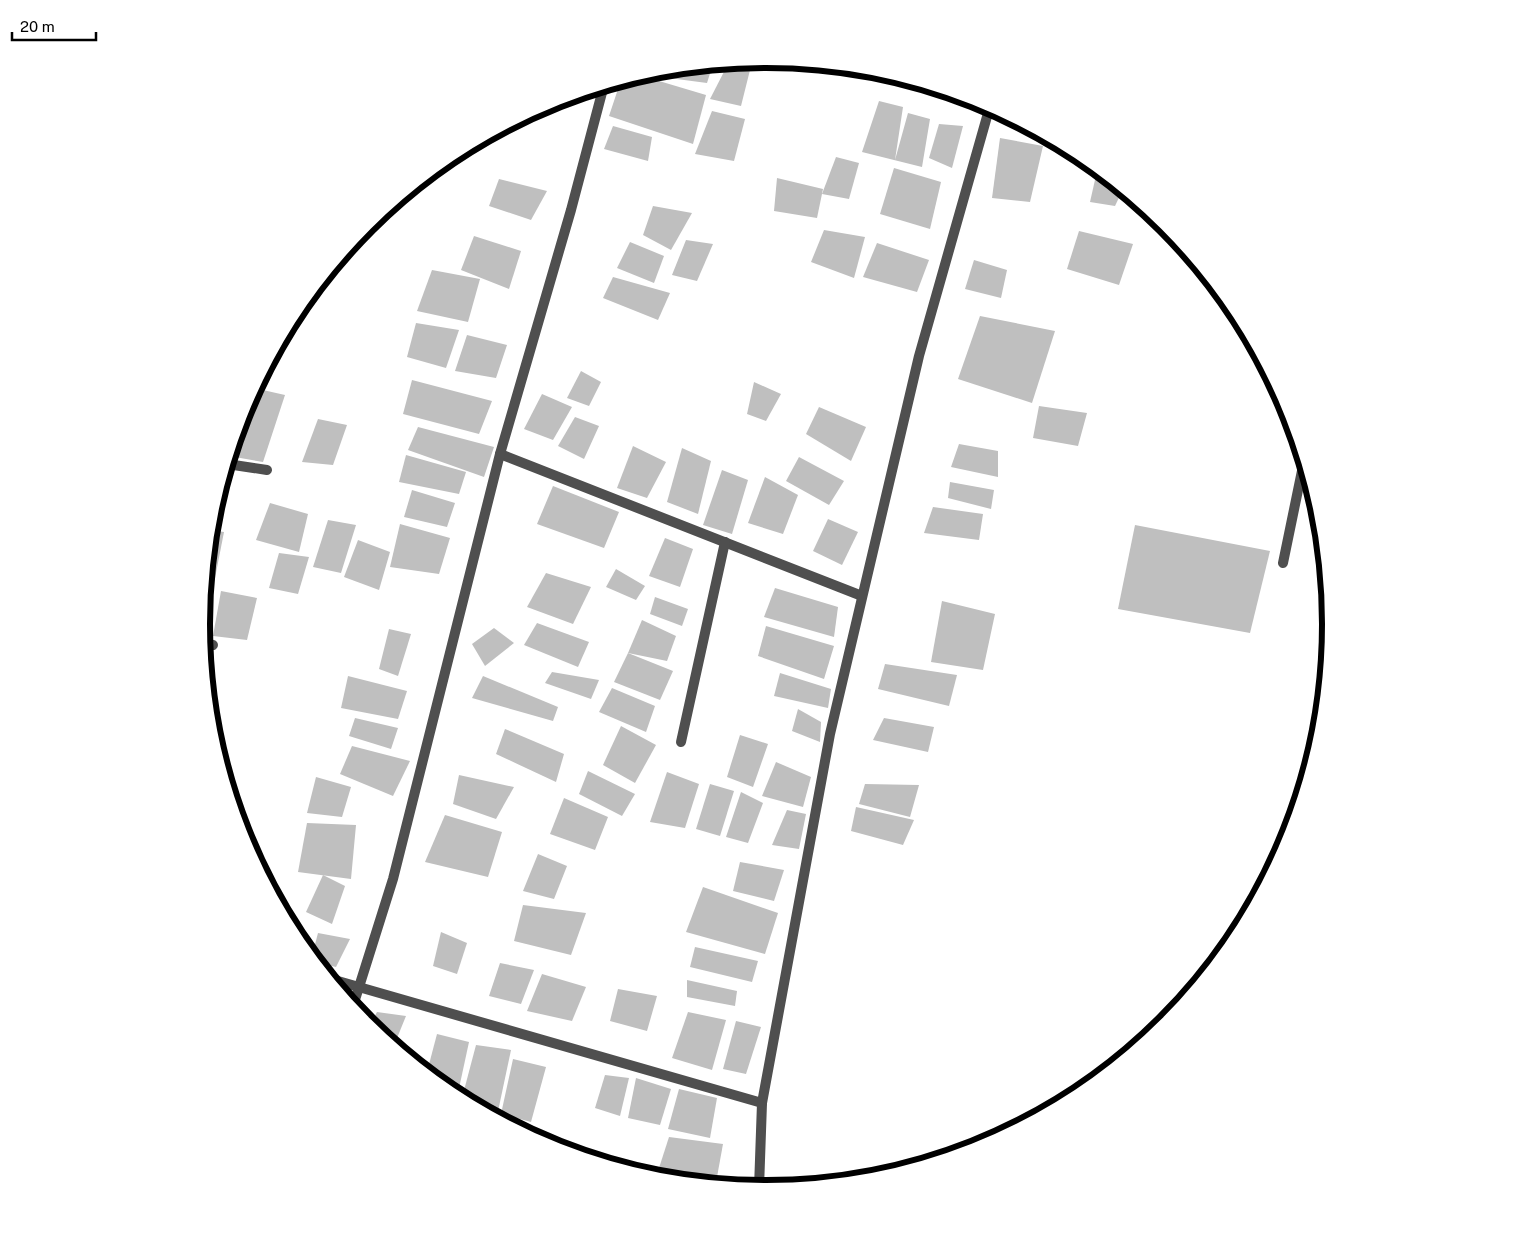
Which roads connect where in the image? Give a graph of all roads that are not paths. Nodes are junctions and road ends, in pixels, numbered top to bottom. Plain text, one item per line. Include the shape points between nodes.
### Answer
1 (602, 92) edge
2 (988, 114) edge
3 (500, 454) junction
4 (234, 465) edge
5 (267, 470) dead end
6 (1301, 474) edge
7 (725, 542) junction
8 (1283, 563) dead end
9 (862, 596) junction
10 (682, 742) dead end
11 (341, 982) edge
12 (358, 986) junction
13 (355, 998) edge
14 (762, 1103) junction
15 (760, 1180) edge

1 - 3 street
2 - 9 street via 919,356
3 - 7 street
3 - 12 street via 393,879
4 - 5 street
6 - 8 street
7 - 9 street
7 - 10 street
9 - 14 street via 830,734
11 - 12 street
12 - 13 street
12 - 14 street
14 - 15 street

